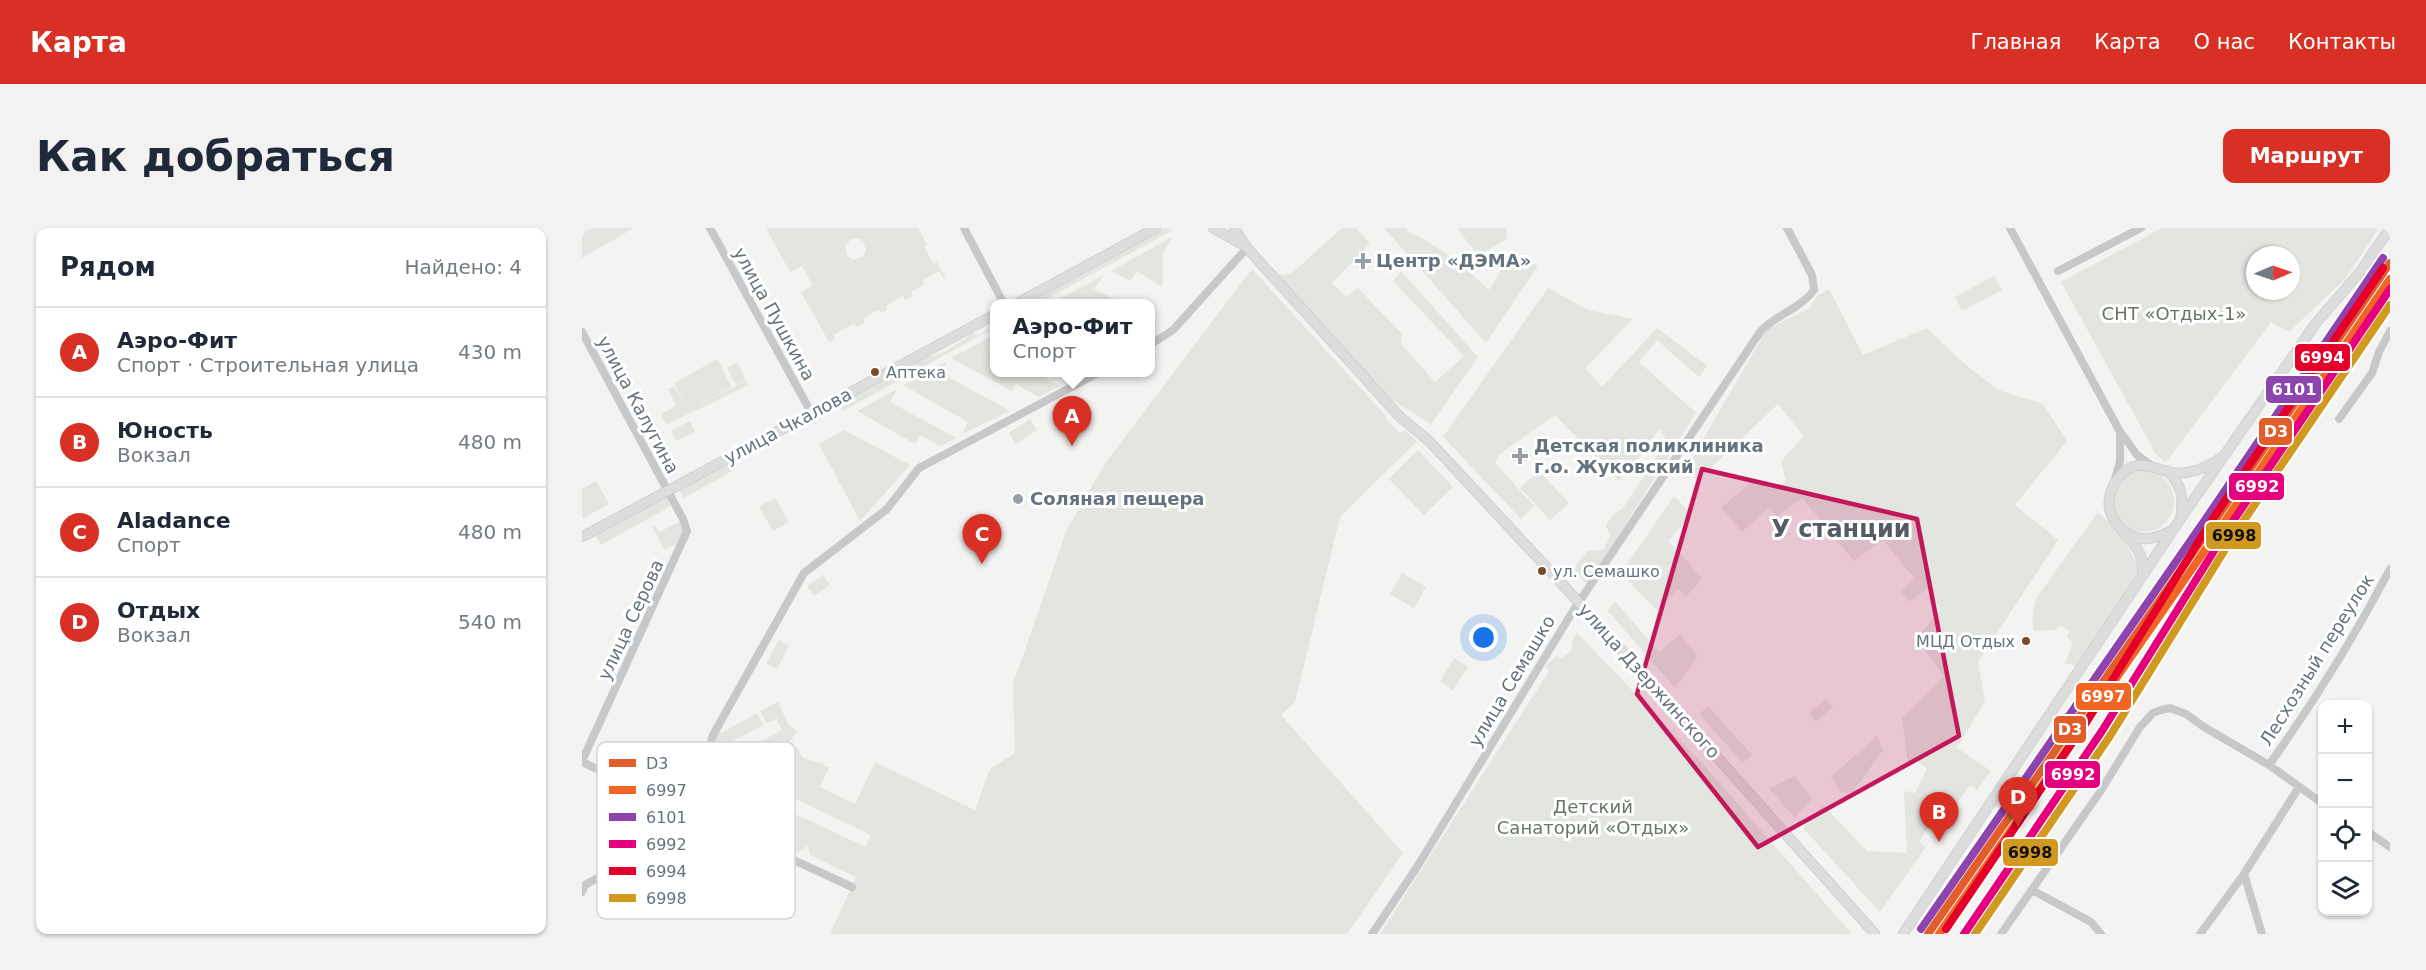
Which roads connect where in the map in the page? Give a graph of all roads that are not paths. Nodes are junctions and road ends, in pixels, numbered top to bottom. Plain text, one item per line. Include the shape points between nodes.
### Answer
1 (710, 228) edge
2 (964, 228) edge
3 (1156, 228) edge
4 (1213, 228) edge
5 (1234, 228) edge
6 (1787, 228) edge
7 (2010, 228) edge
8 (2141, 228) edge
9 (2390, 228) edge
10 (1247, 248) junction
11 (2058, 271) dead end
12 (1003, 299) edge
13 (1023, 299) edge
14 (990, 317) edge
15 (2390, 331) edge
16 (582, 332) edge
17 (1155, 342) edge
18 (1091, 377) edge
19 (812, 414) junction
20 (2339, 419) dead end
21 (2119, 430) junction
22 (2226, 454) junction
23 (2153, 466) junction
24 (2168, 471) junction
25 (2112, 484) junction
26 (668, 491) junction
27 (2181, 518) junction
28 (2121, 530) junction
29 (2172, 530) junction
30 (582, 537) edge
31 (2390, 569) edge
32 (2143, 574) junction
33 (1579, 602) junction
34 (711, 742) edge
35 (582, 762) edge
36 (2269, 765) junction
37 (597, 769) edge
38 (2300, 787) junction
39 (2318, 800) edge
40 (2372, 835) edge
41 (2390, 847) edge
42 (795, 860) edge
43 (2244, 874) junction
44 (597, 878) edge
45 (852, 886) dead end
46 (2032, 890) junction
47 (582, 892) edge
48 (1372, 934) edge
49 (1875, 934) edge
50 (1903, 934) edge
51 (2001, 934) edge
52 (2101, 934) edge
53 (2200, 934) edge
54 (2262, 934) edge

1 - 19 street, улица Пушкина
2 - 12 street
3 - 13 main road
4 - 10 main road, улица Дзержинского
5 - 10 main road, улица Дзержинского
6 - 33 street, улица Семашко via 1814,282 1814,290 1760,332
7 - 21 street
8 - 11 street
9 - 22 main road via 2360,272 2316,323
10 - 17 street via 1173,330
10 - 33 main road, улица Дзержинского via 1400,417 1430,441
14 - 19 main road, улица Чкалова
15 - 20 street via 2372,373
16 - 26 street, улица Калугина
18 - 34 street via 919,468 887,509 804,573
19 - 26 main road, улица Чкалова
21 - 23 street via 2137,455
21 - 25 street via 2120,462
22 - 24 main road via 2194,470
22 - 27 main road
23 - 24 main road
23 - 25 main road via 2132,467
24 - 27 main road via 2180,487
25 - 28 main road via 2110,512
26 - 30 main road, улица Чкалова
26 - 35 street, улица Серова via 686,525 684,540
27 - 29 main road
28 - 29 main road via 2140,539
28 - 32 main road via 2139,552
29 - 32 main road
31 - 36 street, Лесхозный переулок via 2317,696
32 - 50 main road
33 - 48 street, улица Семашко
33 - 49 main road, улица Дзержинского
35 - 37 street
36 - 38 street
36 - 46 street via 2179,709 2153,713
38 - 39 street
38 - 43 street
40 - 41 street
42 - 45 street
43 - 53 street
43 - 54 street
44 - 47 street via 585,885
46 - 51 street
46 - 52 street via 2091,922

